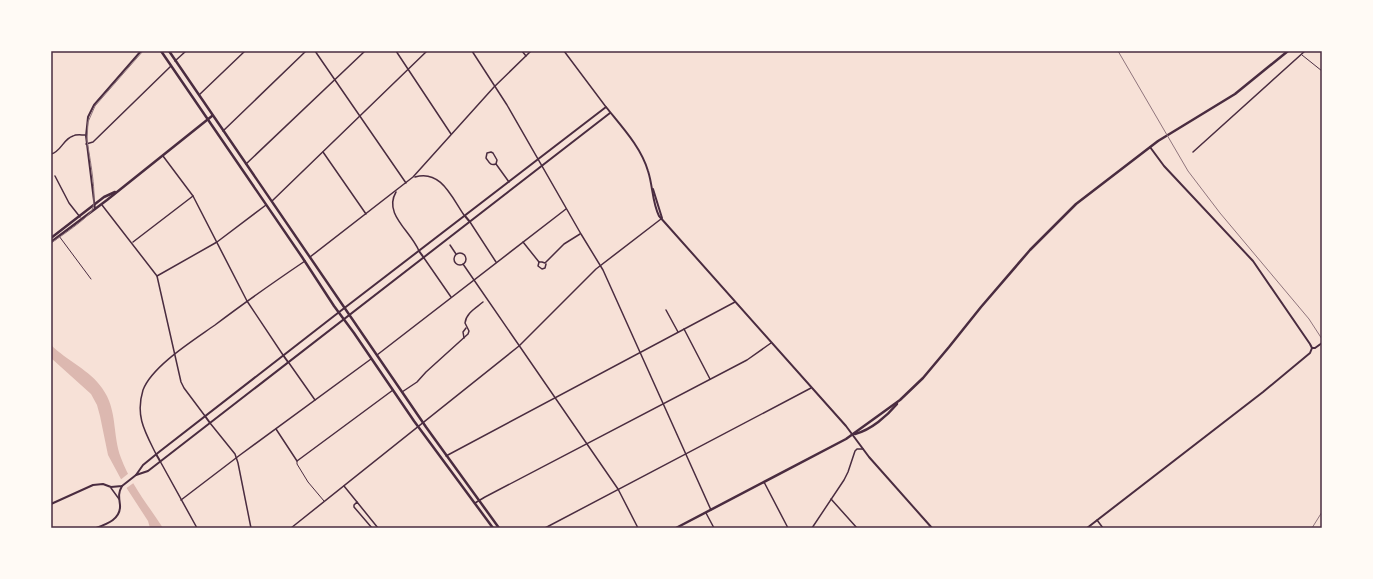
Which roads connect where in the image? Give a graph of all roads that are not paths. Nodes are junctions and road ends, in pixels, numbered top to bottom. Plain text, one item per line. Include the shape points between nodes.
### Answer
1 (141, 51) edge
2 (161, 51) edge
3 (169, 51) edge
4 (186, 51) edge
5 (245, 51) edge
6 (306, 51) edge
7 (316, 51) edge
8 (365, 51) edge
9 (396, 51) edge
10 (427, 51) edge
11 (472, 51) edge
12 (522, 51) edge
13 (531, 51) edge
14 (564, 51) edge
15 (1288, 51) edge
16 (1305, 51) edge
17 (1301, 55) junction
18 (526, 56) junction
19 (175, 61) junction
20 (171, 66) junction
21 (408, 70) junction
22 (1322, 71) edge
23 (335, 79) junction
24 (494, 87) junction
25 (199, 96) junction
26 (606, 107) junction
27 (610, 113) junction
28 (360, 115) junction
29 (212, 116) junction
30 (207, 119) junction
31 (223, 131) junction
32 (451, 134) junction
33 (86, 135) junction
34 (86, 144) junction
35 (1150, 147) junction
36 (323, 152) junction
37 (1193, 152) dead end
38 (51, 154) edge
39 (163, 156) junction
40 (539, 159) junction
41 (246, 164) junction
42 (496, 164) junction
43 (542, 166) junction
44 (55, 176) dead end
45 (413, 177) junction
46 (509, 182) junction
47 (406, 183) junction
48 (397, 190) junction
49 (117, 191) junction
50 (193, 196) junction
51 (99, 201) junction
52 (272, 201) junction
53 (94, 204) junction
54 (102, 204) junction
55 (266, 205) junction
56 (95, 209) junction
57 (566, 209) junction
58 (366, 214) junction
59 (79, 216) junction
60 (465, 216) junction
61 (662, 218) junction
62 (82, 219) junction
63 (470, 222) junction
64 (57, 233) junction
65 (580, 234) junction
66 (60, 236) junction
67 (51, 238) edge
68 (51, 242) edge
69 (132, 242) junction
70 (217, 242) junction
71 (523, 242) junction
72 (450, 245) dead end
73 (419, 251) junction
74 (456, 254) junction
75 (310, 257) junction
76 (424, 258) junction
77 (305, 261) junction
78 (497, 262) junction
79 (539, 262) junction
80 (545, 263) junction
81 (463, 264) junction
82 (600, 265) junction
83 (157, 276) junction
84 (91, 279) dead end
85 (474, 280) junction
86 (451, 298) junction
87 (247, 301) junction
88 (483, 302) dead end
89 (735, 302) junction
90 (344, 308) junction
91 (666, 310) dead end
92 (338, 312) junction
93 (350, 315) junction
94 (344, 320) junction
95 (467, 327) junction
96 (684, 329) junction
97 (678, 332) junction
98 (464, 338) junction
99 (772, 343) junction
100 (1322, 343) edge
101 (519, 346) junction
102 (1312, 348) junction
103 (640, 352) junction
104 (176, 354) junction
105 (283, 355) junction
106 (377, 355) junction
107 (371, 359) junction
108 (288, 362) junction
109 (710, 379) junction
110 (810, 388) junction
111 (393, 390) junction
112 (402, 392) junction
113 (555, 398) junction
114 (316, 400) junction
115 (663, 404) junction
116 (205, 416) junction
117 (210, 423) junction
118 (423, 423) junction
119 (418, 427) junction
120 (276, 429) junction
121 (853, 435) junction
122 (587, 444) junction
123 (863, 448) junction
124 (156, 454) junction
125 (686, 454) junction
126 (446, 456) junction
127 (237, 458) junction
128 (297, 460) junction
129 (160, 461) junction
130 (136, 475) junction
131 (764, 482) junction
132 (122, 486) junction
133 (344, 486) junction
134 (111, 487) junction
135 (618, 489) junction
136 (119, 499) junction
137 (831, 499) junction
138 (182, 500) junction
139 (479, 500) junction
140 (324, 502) junction
141 (357, 502) junction
142 (475, 503) junction
143 (51, 504) edge
144 (711, 510) junction
145 (706, 513) junction
146 (1097, 520) junction
147 (96, 528) edge
148 (197, 528) edge
149 (251, 528) edge
150 (292, 528) edge
151 (372, 528) edge
152 (378, 528) edge
153 (493, 528) edge
154 (499, 528) edge
155 (545, 528) edge
156 (638, 528) edge
157 (676, 528) edge
158 (714, 528) edge
159 (788, 528) edge
160 (812, 528) edge
161 (857, 528) edge
162 (932, 528) edge
163 (1087, 528) edge
164 (1103, 528) edge

1 - 33 street via 94,106 87,120
2 - 20 main road
3 - 19 main road
4 - 19 street
5 - 25 street
6 - 31 street
7 - 23 street
8 - 23 street
9 - 21 street
10 - 21 street
11 - 24 street
12 - 18 street
13 - 18 street
14 - 26 street
15 - 35 main road via 1225,102 1171,132
16 - 17 street
17 - 22 lane
17 - 37 street
18 - 24 street
19 - 25 main road
20 - 30 main road
20 - 34 street via 93,142
21 - 28 street
21 - 32 street
23 - 28 street
23 - 41 street
24 - 32 street
24 - 40 street
25 - 29 main road
26 - 27 street
26 - 40 street
27 - 43 street
27 - 61 street via 640,154 648,171
28 - 36 street
28 - 47 street
29 - 30 main road
29 - 31 main road
30 - 39 main road
30 - 55 main road
31 - 41 main road
32 - 45 street
33 - 34 street
33 - 38 street via 71,136
34 - 53 street
35 - 102 street via 1164,166 1253,261
35 - 121 main road via 1076,204 1025,256 923,378 900,400
36 - 52 street
36 - 58 street
39 - 49 main road
39 - 50 street
40 - 43 street
40 - 46 street
41 - 52 main road
42 - 42 street via 497,160 493,153 487,153 486,158 490,165
42 - 46 street
43 - 57 street
43 - 63 street
44 - 59 street
45 - 47 street
45 - 60 street via 435,177
46 - 60 street
47 - 48 street
48 - 58 street
48 - 73 street via 392,201 394,213
49 - 51 main road
49 - 54 main road
50 - 69 street
50 - 70 street
51 - 53 main road
51 - 54 main road
52 - 75 main road
53 - 56 street
53 - 59 main road
54 - 56 main road
54 - 69 street
55 - 70 street
55 - 77 main road
56 - 62 main road
57 - 65 street
57 - 71 street
58 - 75 street
59 - 62 street
59 - 64 main road
60 - 63 street
60 - 73 street
61 - 82 street
61 - 89 street
62 - 66 main road
63 - 76 street
63 - 78 street
64 - 66 lane
64 - 67 main road
65 - 80 street via 564,244
65 - 82 street
66 - 68 main road
66 - 84 lane
69 - 83 street
70 - 83 street
70 - 87 street
71 - 78 street
71 - 79 street
72 - 74 street
73 - 76 street
73 - 90 street
74 - 81 street via 456,263
74 - 81 street via 465,255 466,261
75 - 90 main road
76 - 86 street
76 - 93 street
77 - 87 street
77 - 92 main road
78 - 85 street
79 - 80 street
79 - 80 street via 538,266 542,269
81 - 85 street
82 - 101 street
82 - 103 street
83 - 104 street
85 - 86 street
85 - 101 street
86 - 106 street
87 - 104 street
87 - 105 street
88 - 95 street via 467,316
89 - 96 street
89 - 99 street
90 - 92 street
90 - 93 main road
91 - 97 street
92 - 94 main road
92 - 105 street
93 - 94 street
93 - 106 main road
94 - 107 main road
94 - 108 street
95 - 98 street via 469,332
95 - 98 street via 462,332
96 - 97 street
96 - 109 street
97 - 103 street
98 - 112 street via 417,382
99 - 109 street via 747,360
99 - 110 street
100 - 102 street
101 - 113 street
101 - 118 street
102 - 146 street via 1310,353 1264,392
103 - 113 street
103 - 115 street
104 - 116 street via 182,385
104 - 124 street via 148,380 140,405 144,430
105 - 108 street
105 - 116 street
106 - 112 main road
107 - 111 main road
107 - 114 street
108 - 114 street
108 - 117 street
109 - 115 street
110 - 121 street
110 - 125 street
111 - 119 main road
111 - 128 street
112 - 118 main road
113 - 122 street
113 - 126 street
114 - 120 street
115 - 122 street
115 - 125 street
116 - 117 street
116 - 124 street
117 - 127 street
117 - 129 street
118 - 119 street
118 - 126 main road
119 - 133 street
119 - 142 main road
120 - 127 street
120 - 128 street
121 - 123 street
121 - 131 main road
122 - 135 street
122 - 139 street
123 - 137 street via 855,451 848,472
123 - 162 street
124 - 129 street
124 - 130 street
125 - 135 street
125 - 144 street
126 - 139 main road
127 - 138 street
127 - 149 street
128 - 140 lane via 308,482
129 - 130 street via 148,471
129 - 138 street
130 - 132 street
131 - 144 main road
131 - 159 street
132 - 134 street
132 - 136 street
133 - 140 street
133 - 141 street
134 - 136 street
134 - 143 street via 103,484 93,485
135 - 155 street
135 - 156 street
136 - 147 street via 119,508 114,519
137 - 160 street
137 - 161 street
138 - 148 street
139 - 142 street
139 - 154 main road
140 - 150 street
141 - 151 street via 354,507
141 - 152 street
142 - 153 main road
144 - 145 main road
145 - 157 main road
145 - 158 street
146 - 163 street
146 - 164 street

